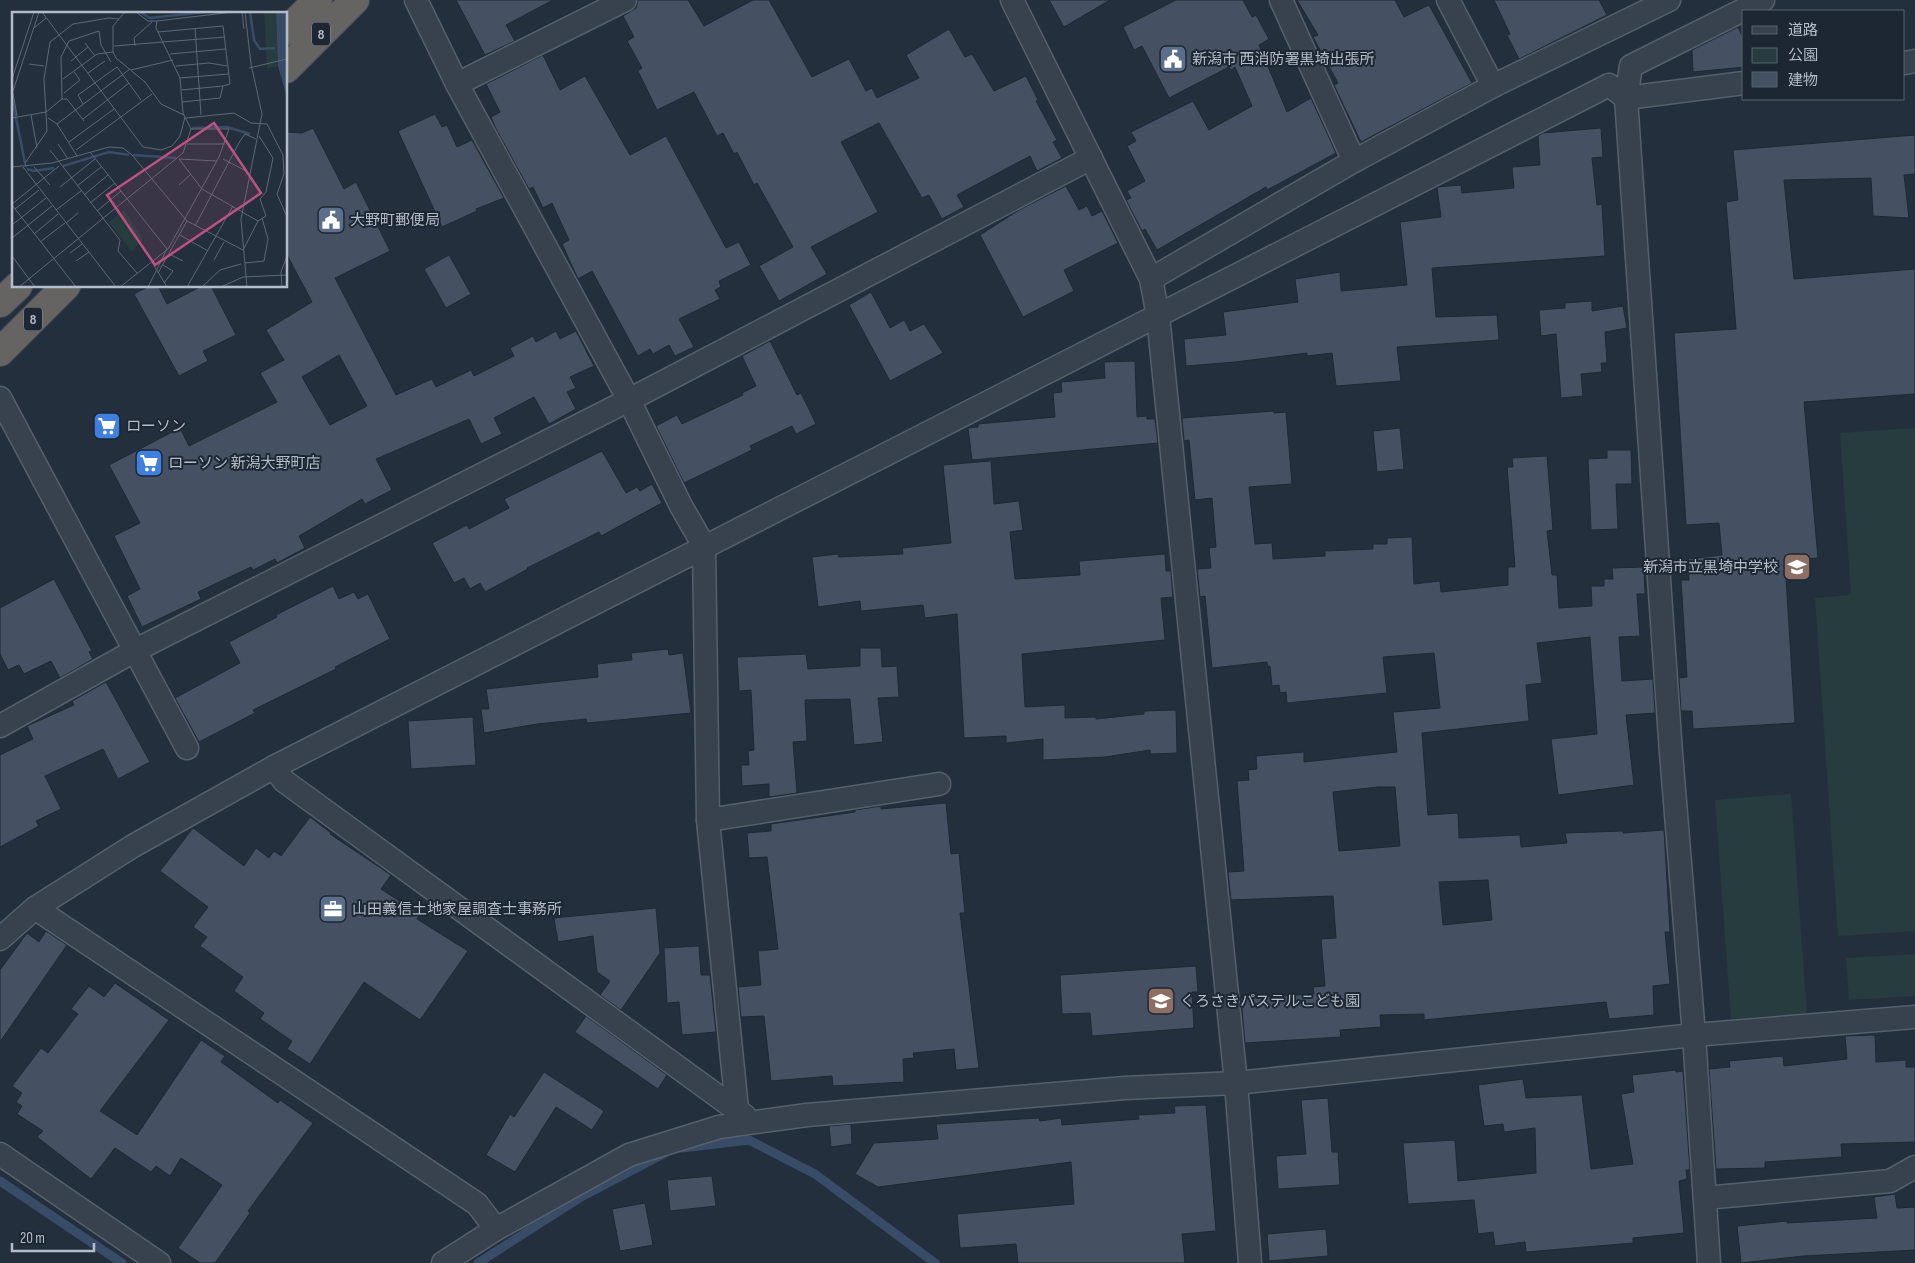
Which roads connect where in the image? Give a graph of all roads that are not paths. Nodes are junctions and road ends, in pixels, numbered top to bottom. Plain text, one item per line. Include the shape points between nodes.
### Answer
1 (318, 0) edge
2 (355, 0) edge
3 (416, 0) edge
4 (625, 0) edge
5 (1012, 0) edge
6 (1281, 0) edge
7 (1448, 0) edge
8 (1670, 0) edge
9 (1763, 0) edge
10 (1635, 7) edge
11 (1742, 10) edge
12 (1743, 10) edge
13 (288, 29) edge
14 (288, 66) edge
15 (1742, 83) edge
16 (458, 84) junction
17 (1494, 86) junction
18 (1626, 98) junction
19 (1091, 158) junction
20 (1354, 162) junction
21 (1151, 279) junction
22 (16, 288) edge
23 (64, 288) edge
24 (0, 303) edge
25 (1158, 316) junction
26 (0, 352) edge
27 (0, 398) edge
28 (629, 400) junction
29 (704, 546) junction
30 (134, 652) junction
31 (0, 726) edge
32 (187, 748) dead end
33 (274, 768) junction
34 (939, 784) dead end
35 (708, 820) junction
36 (34, 908) junction
37 (0, 939) edge
38 (1915, 1017) edge
39 (1694, 1035) junction
40 (1236, 1083) junction
41 (746, 1116) junction
42 (0, 1154) edge
43 (1915, 1166) edge
44 (1705, 1198) junction
45 (496, 1229) junction
46 (159, 1263) edge
47 (443, 1263) edge
48 (1250, 1263) edge
49 (1709, 1263) edge

1 - 13 highway, 8
2 - 14 highway, 8
3 - 16 street
4 - 16 street
5 - 19 street
6 - 20 street
7 - 17 street
8 - 10 street
9 - 12 street
10 - 17 street
11 - 18 street via 1631,66
15 - 18 street
16 - 28 street
17 - 20 street
18 - 25 street via 1609,85
18 - 39 street via 1671,754
19 - 21 street
19 - 28 street
20 - 21 street
21 - 25 street
22 - 24 highway, 8
23 - 26 highway, 8
25 - 29 street
25 - 40 street
27 - 30 street
28 - 29 street
28 - 30 street
29 - 33 street
29 - 35 street
30 - 31 street
30 - 32 street
33 - 36 street via 133,846
33 - 41 street via 284,781
34 - 35 street
35 - 41 street
36 - 37 street
36 - 45 street via 477,1204
38 - 39 street
39 - 40 street
39 - 44 street
40 - 41 street via 1125,1088 808,1115
40 - 48 street
41 - 45 street via 629,1155
42 - 46 street
43 - 44 street via 1890,1181
44 - 49 street
45 - 47 street

